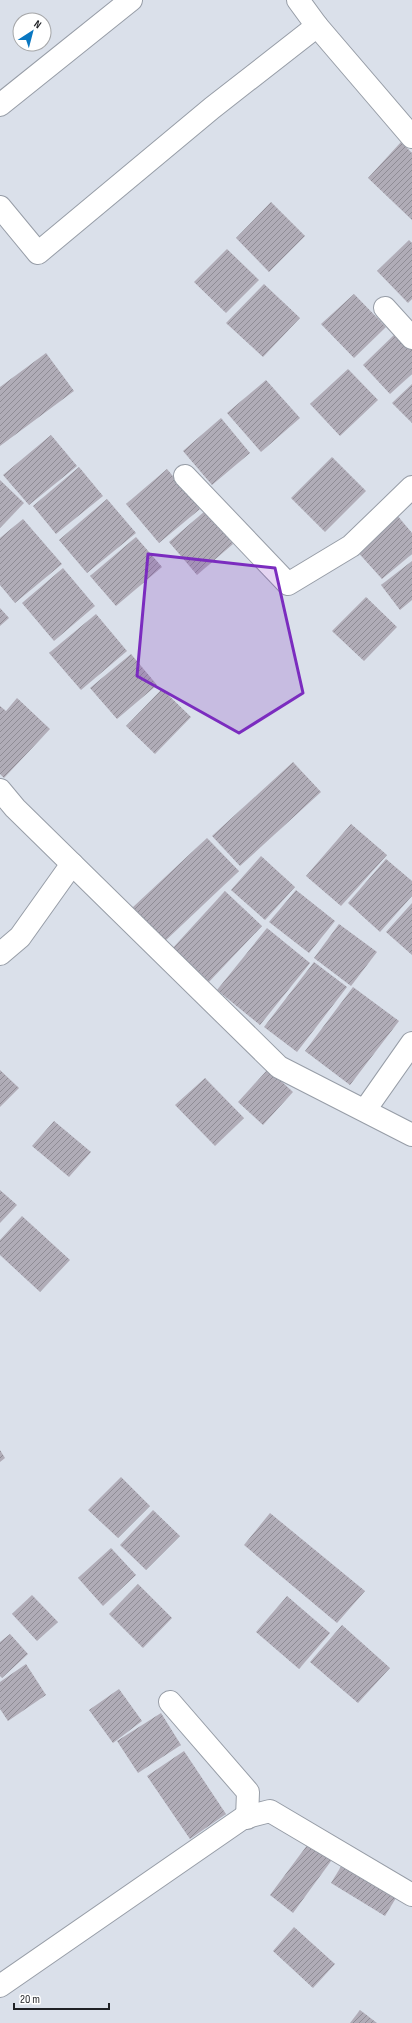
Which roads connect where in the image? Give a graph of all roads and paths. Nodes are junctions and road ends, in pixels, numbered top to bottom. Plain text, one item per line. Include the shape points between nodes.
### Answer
1 (131, 0) edge
2 (298, 0) edge
3 (317, 26) junction
4 (0, 105) edge
5 (412, 137) edge
6 (0, 207) edge
7 (385, 308) dead end
8 (412, 338) edge
9 (185, 476) dead end
10 (412, 486) edge
11 (0, 790) edge
12 (72, 864) junction
13 (0, 954) edge
14 (412, 1043) edge
15 (365, 1110) junction
16 (412, 1135) edge
17 (170, 1702) dead end
18 (247, 1818) junction
19 (412, 1895) edge
20 (0, 1986) edge

1 - 4 street
2 - 3 street
3 - 5 street
3 - 6 street via 212,108 38,253
7 - 8 street
9 - 10 street via 288,584 352,546
11 - 12 street
12 - 13 street via 20,937
12 - 15 street via 279,1067
14 - 15 street
15 - 16 street
17 - 18 street via 248,1792
18 - 19 street via 270,1811
18 - 20 street via 237,1822

